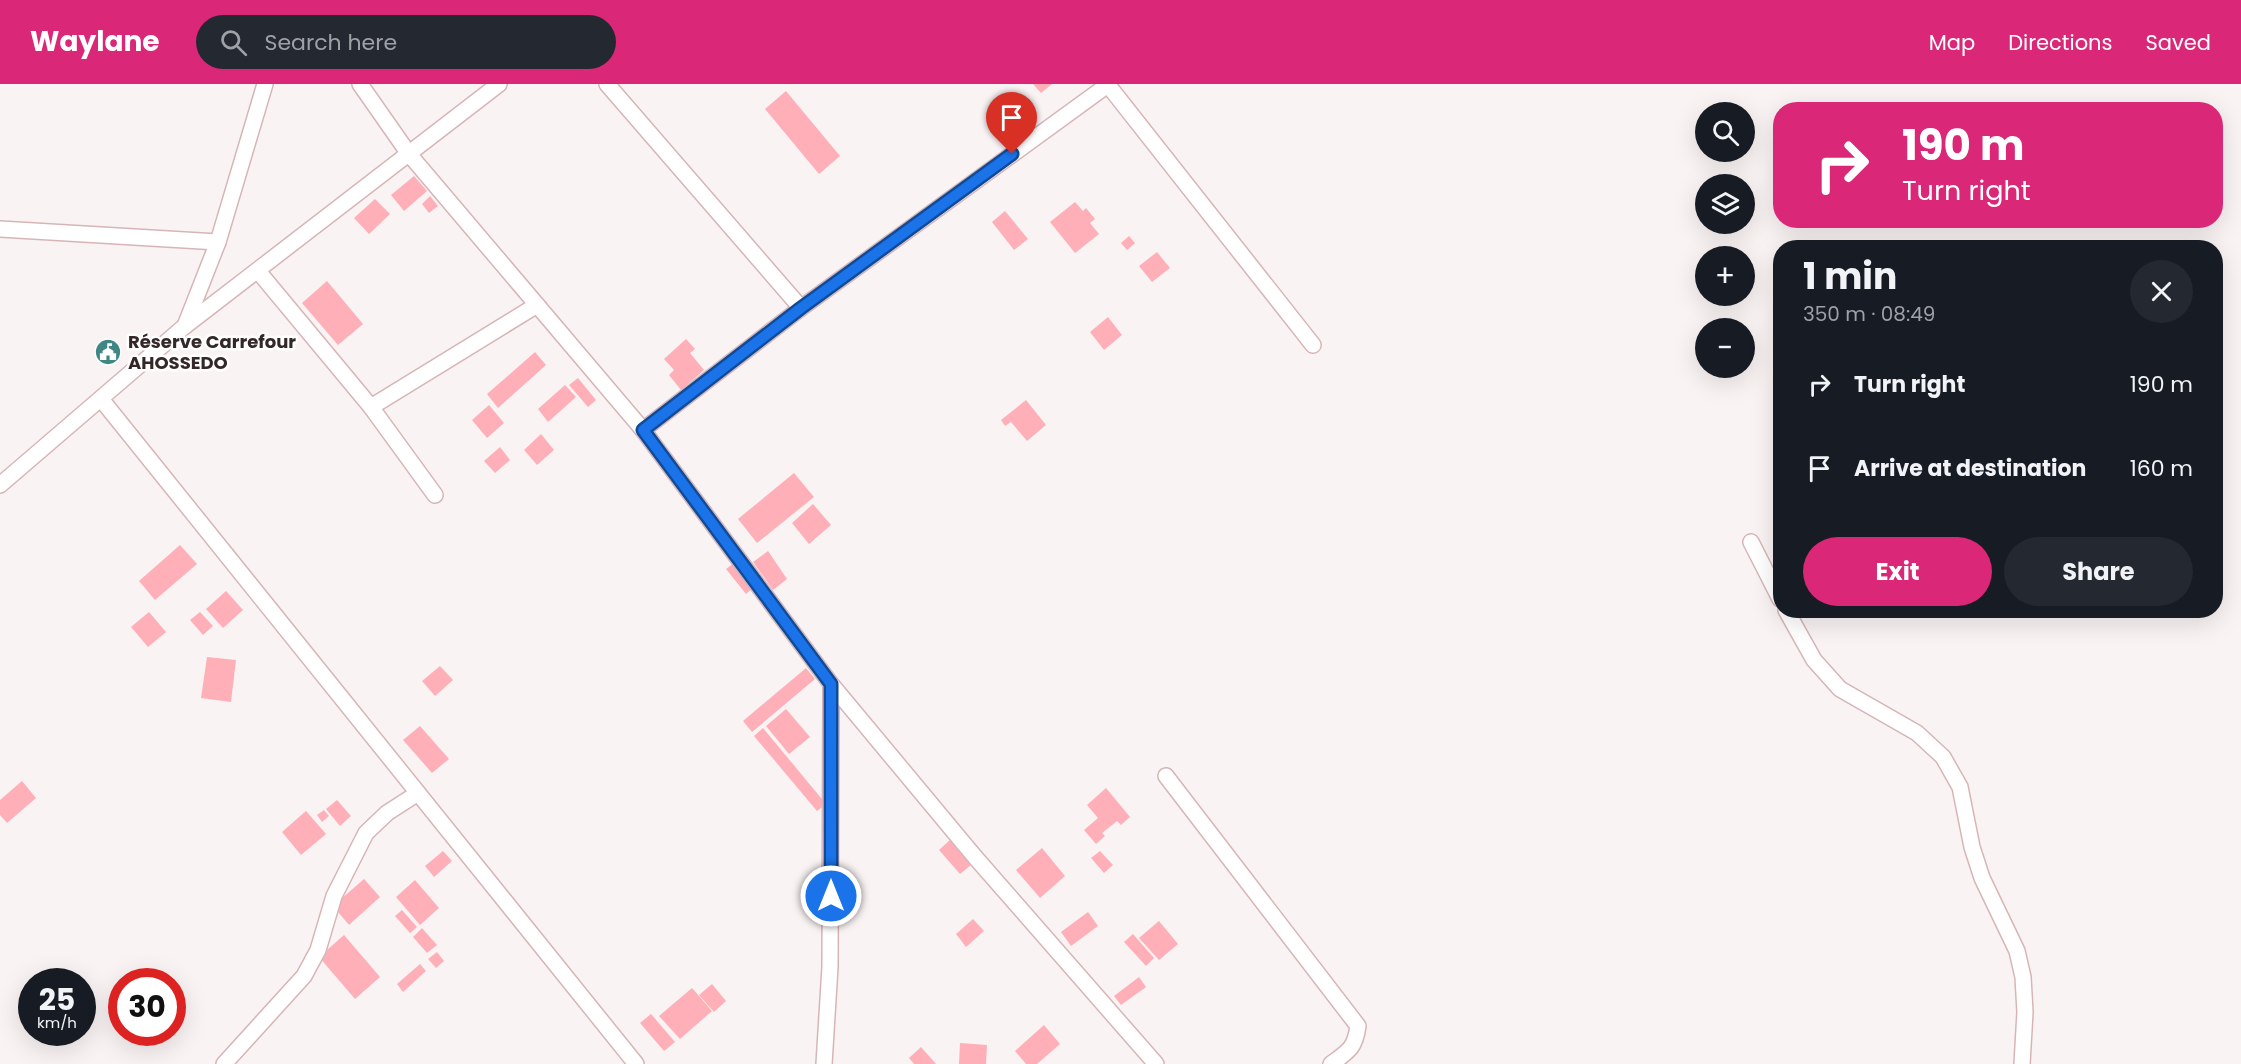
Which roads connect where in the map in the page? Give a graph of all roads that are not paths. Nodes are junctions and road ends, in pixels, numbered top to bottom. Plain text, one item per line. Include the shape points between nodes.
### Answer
1 (266, 84) edge
2 (360, 84) edge
3 (499, 84) edge
4 (607, 84) edge
5 (1109, 84) edge
6 (409, 154) junction
7 (0, 229) edge
8 (218, 242) junction
9 (258, 271) junction
10 (537, 305) junction
11 (801, 308) junction
12 (185, 326) junction
13 (1312, 345) dead end
14 (101, 399) junction
15 (371, 407) junction
16 (643, 430) junction
17 (0, 485) edge
18 (435, 495) dead end
19 (1751, 542) dead end
20 (1773, 585) edge
21 (1790, 618) edge
22 (831, 684) junction
23 (1166, 776) dead end
24 (418, 793) junction
25 (224, 1064) edge
26 (636, 1064) edge
27 (824, 1064) edge
28 (1156, 1064) edge
29 (1331, 1064) edge
30 (2022, 1064) edge

1 - 8 street
2 - 6 street
3 - 6 street
4 - 11 street
5 - 11 street
5 - 13 street
6 - 9 street
6 - 10 street
7 - 8 street
8 - 12 street
9 - 12 street
9 - 15 street
10 - 15 street
10 - 16 street
11 - 16 street
12 - 14 street
14 - 17 street
14 - 24 street
15 - 18 street
16 - 22 street
19 - 20 street
21 - 30 street via 1814,660 1840,689 1917,733 1943,757 1960,787 1982,878 2017,951 2023,977
22 - 27 street via 830,967
22 - 28 street via 975,857
23 - 29 street via 1358,1026 1356,1042 1349,1052
24 - 25 street via 387,813 366,833 334,896 318,950 304,976
24 - 26 street

